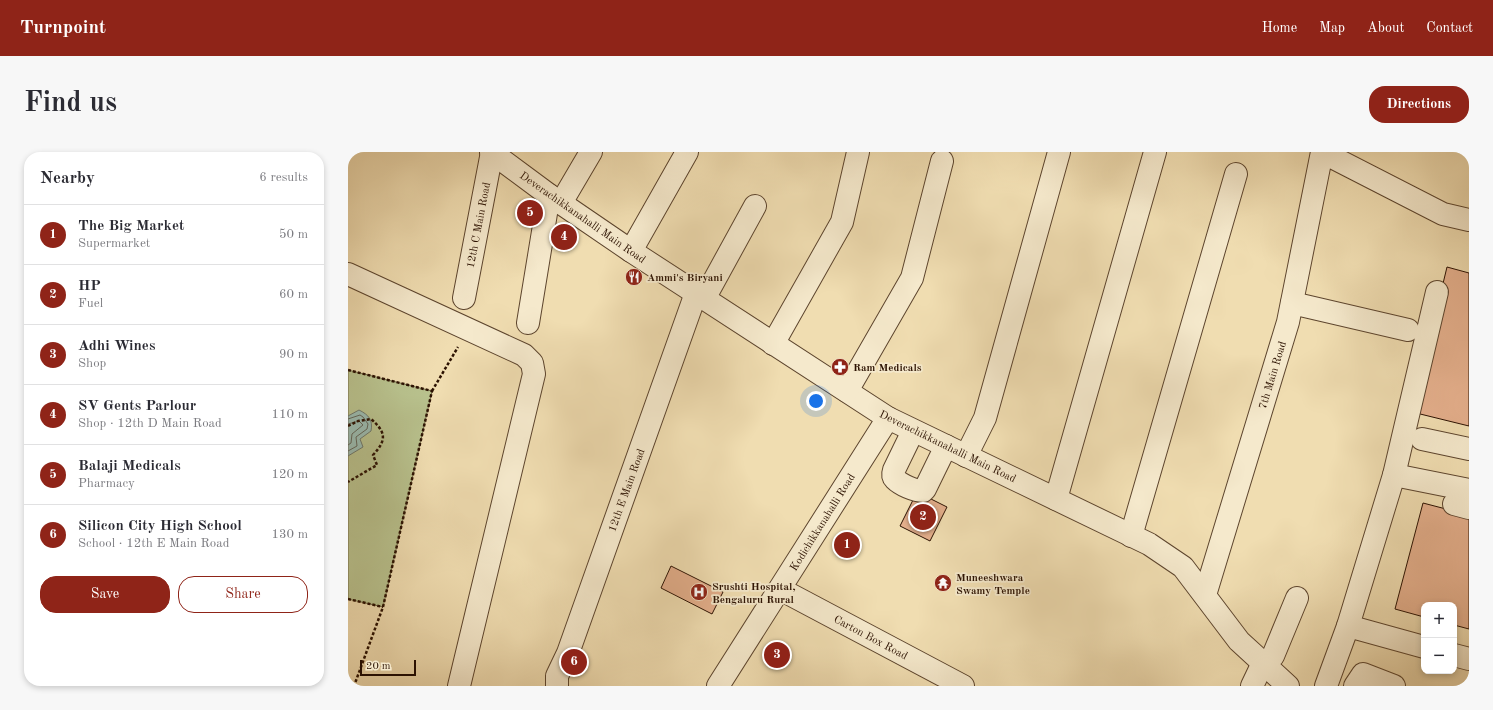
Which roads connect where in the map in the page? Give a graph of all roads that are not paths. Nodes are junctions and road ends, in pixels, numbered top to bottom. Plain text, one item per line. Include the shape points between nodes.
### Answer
1 (491, 152) edge
2 (590, 152) edge
3 (687, 152) edge
4 (858, 152) edge
5 (1059, 152) edge
6 (1155, 152) edge
7 (1322, 152) edge
8 (942, 161) dead end
9 (1236, 174) dead end
10 (555, 199) junction
11 (755, 206) dead end
12 (1469, 220) edge
13 (631, 251) junction
14 (348, 274) edge
15 (1437, 292) dead end
16 (700, 296) junction
17 (464, 298) dead end
18 (1292, 303) junction
19 (528, 323) dead end
20 (1408, 330) dead end
21 (773, 344) junction
22 (847, 392) junction
23 (888, 418) junction
24 (913, 431) junction
25 (1422, 439) dead end
26 (946, 446) junction
27 (1469, 449) edge
28 (966, 456) junction
29 (1394, 475) junction
30 (1056, 499) junction
31 (1464, 501) edge
32 (1131, 536) junction
33 (780, 589) junction
34 (1205, 595) junction
35 (1296, 598) dead end
36 (1348, 626) junction
37 (1421, 646) edge
38 (1457, 656) edge
39 (1469, 659) edge
40 (1263, 663) junction
41 (459, 686) edge
42 (557, 686) edge
43 (718, 686) edge
44 (963, 686) edge
45 (1252, 686) edge
46 (1288, 686) edge
47 (1326, 686) edge
48 (1355, 686) edge
49 (1394, 686) edge

1 - 10 street, Deverachikkanahalli Main Road
1 - 17 street, 12th C Main Road
2 - 10 street
3 - 13 street
4 - 21 street via 842,222
5 - 28 street via 985,418
6 - 30 street
7 - 12 street via 1443,214
7 - 18 street, 7th Main Road
8 - 22 street via 912,278
9 - 32 street
10 - 13 street, Deverachikkanahalli Main Road
10 - 19 street
11 - 16 street, 12th E Main Road
13 - 16 street, Deverachikkanahalli Main Road
14 - 41 street via 524,355 532,363 534,374
15 - 29 street
16 - 21 street, Deverachikkanahalli Main Road
16 - 42 street, 12th E Main Road via 558,676
18 - 20 street
18 - 34 street, 7th Main Road
21 - 22 street, Deverachikkanahalli Main Road
22 - 23 street, Deverachikkanahalli Main Road
23 - 24 street, Deverachikkanahalli Main Road
23 - 33 street, Kodichikkanahalli Road
24 - 26 street, Deverachikkanahalli Main Road
24 - 26 street via 893,474 895,478 917,491 925,489
25 - 27 street
26 - 28 street, Deverachikkanahalli Main Road
28 - 30 street, Deverachikkanahalli Main Road
29 - 31 street
29 - 36 street
30 - 32 street, Deverachikkanahalli Main Road
32 - 34 street, Deverachikkanahalli Main Road via 1149,544 1184,567
33 - 43 street, Kodichikkanahalli Road
33 - 44 street, Carton Box Road
34 - 40 street, Deverachikkanahalli Main Road via 1239,641
35 - 40 street via 1273,656
36 - 37 street
36 - 47 street
38 - 39 street
40 - 45 street
40 - 46 street, Deverachikkanahalli Main Road
48 - 49 street via 1363,674

